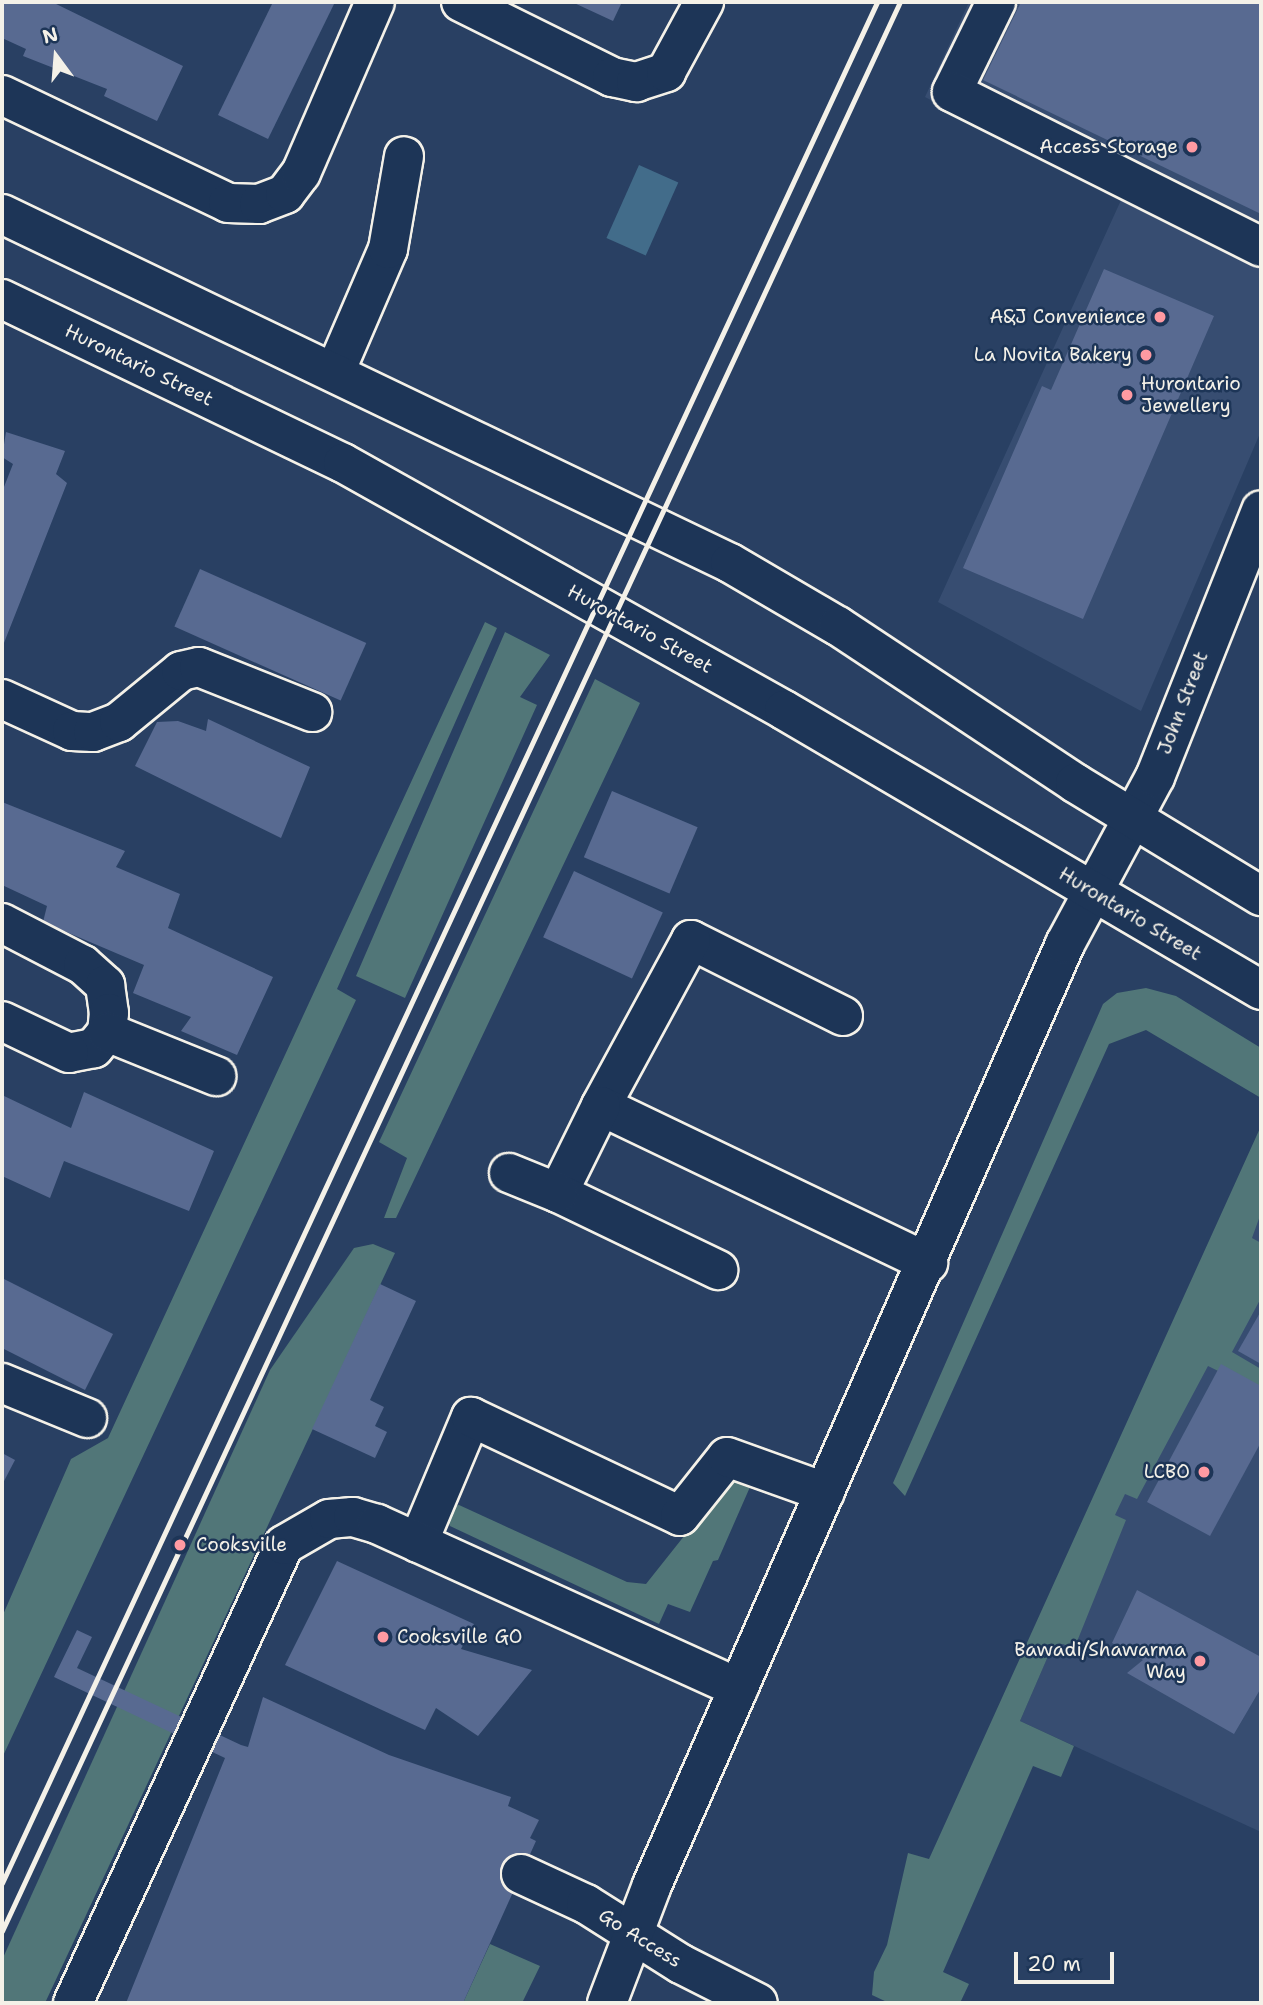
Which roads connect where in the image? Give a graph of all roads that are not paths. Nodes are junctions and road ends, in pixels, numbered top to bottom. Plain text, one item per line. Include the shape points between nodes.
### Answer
1 (375, 2) edge
2 (461, 2) edge
3 (704, 2) edge
4 (996, 2) edge
5 (2, 95) edge
6 (404, 156) dead end
7 (2, 214) edge
8 (1261, 247) edge
9 (2, 299) edge
10 (335, 372) junction
11 (1261, 510) edge
12 (2, 699) edge
13 (312, 712) dead end
14 (1132, 819) junction
15 (1094, 890) junction
16 (1261, 897) edge
17 (2, 923) edge
18 (1261, 990) edge
19 (844, 1016) dead end
20 (2, 1021) edge
21 (107, 1032) junction
22 (216, 1076) dead end
23 (601, 1106) junction
24 (509, 1173) dead end
25 (558, 1193) junction
26 (928, 1263) junction
27 (718, 1270) dead end
28 (2, 1383) edge
29 (87, 1418) dead end
30 (825, 1492) junction
31 (418, 1543) junction
32 (738, 1688) junction
33 (521, 1874) dead end
34 (634, 1934) junction
35 (73, 2003) edge
36 (607, 2003) edge
37 (758, 2003) edge

1 - 5 main road via 301,173 285,194 259,204 228,203
2 - 3 main road via 612,77 636,82 666,72
4 - 8 main road via 952,92
6 - 10 main road via 388,249
7 - 10 main road
9 - 15 main road, Hurontario Street via 343,463
10 - 14 main road via 730,563 838,626
11 - 14 main road, John Street via 1155,777
12 - 13 main road via 72,731 93,733 118,722 181,671 199,667
14 - 15 main road, John Street
14 - 16 main road
15 - 18 main road, Hurontario Street
15 - 26 main road, John Street via 1065,944
17 - 21 main road via 83,965 105,985
19 - 23 main road via 691,940
20 - 21 main road via 69,1053 94,1048
21 - 22 main road
23 - 25 main road
23 - 26 main road
24 - 25 main road
25 - 27 main road
26 - 30 main road, John Street
28 - 29 main road
30 - 31 main road via 727,1457 680,1516 471,1417
30 - 32 main road, John Street
31 - 32 main road
31 - 35 main road via 353,1517 329,1519 284,1545
32 - 34 main road, John Street
33 - 34 main road, Go Access via 586,1904
34 - 36 main road, John Street
34 - 37 main road, Go Access

